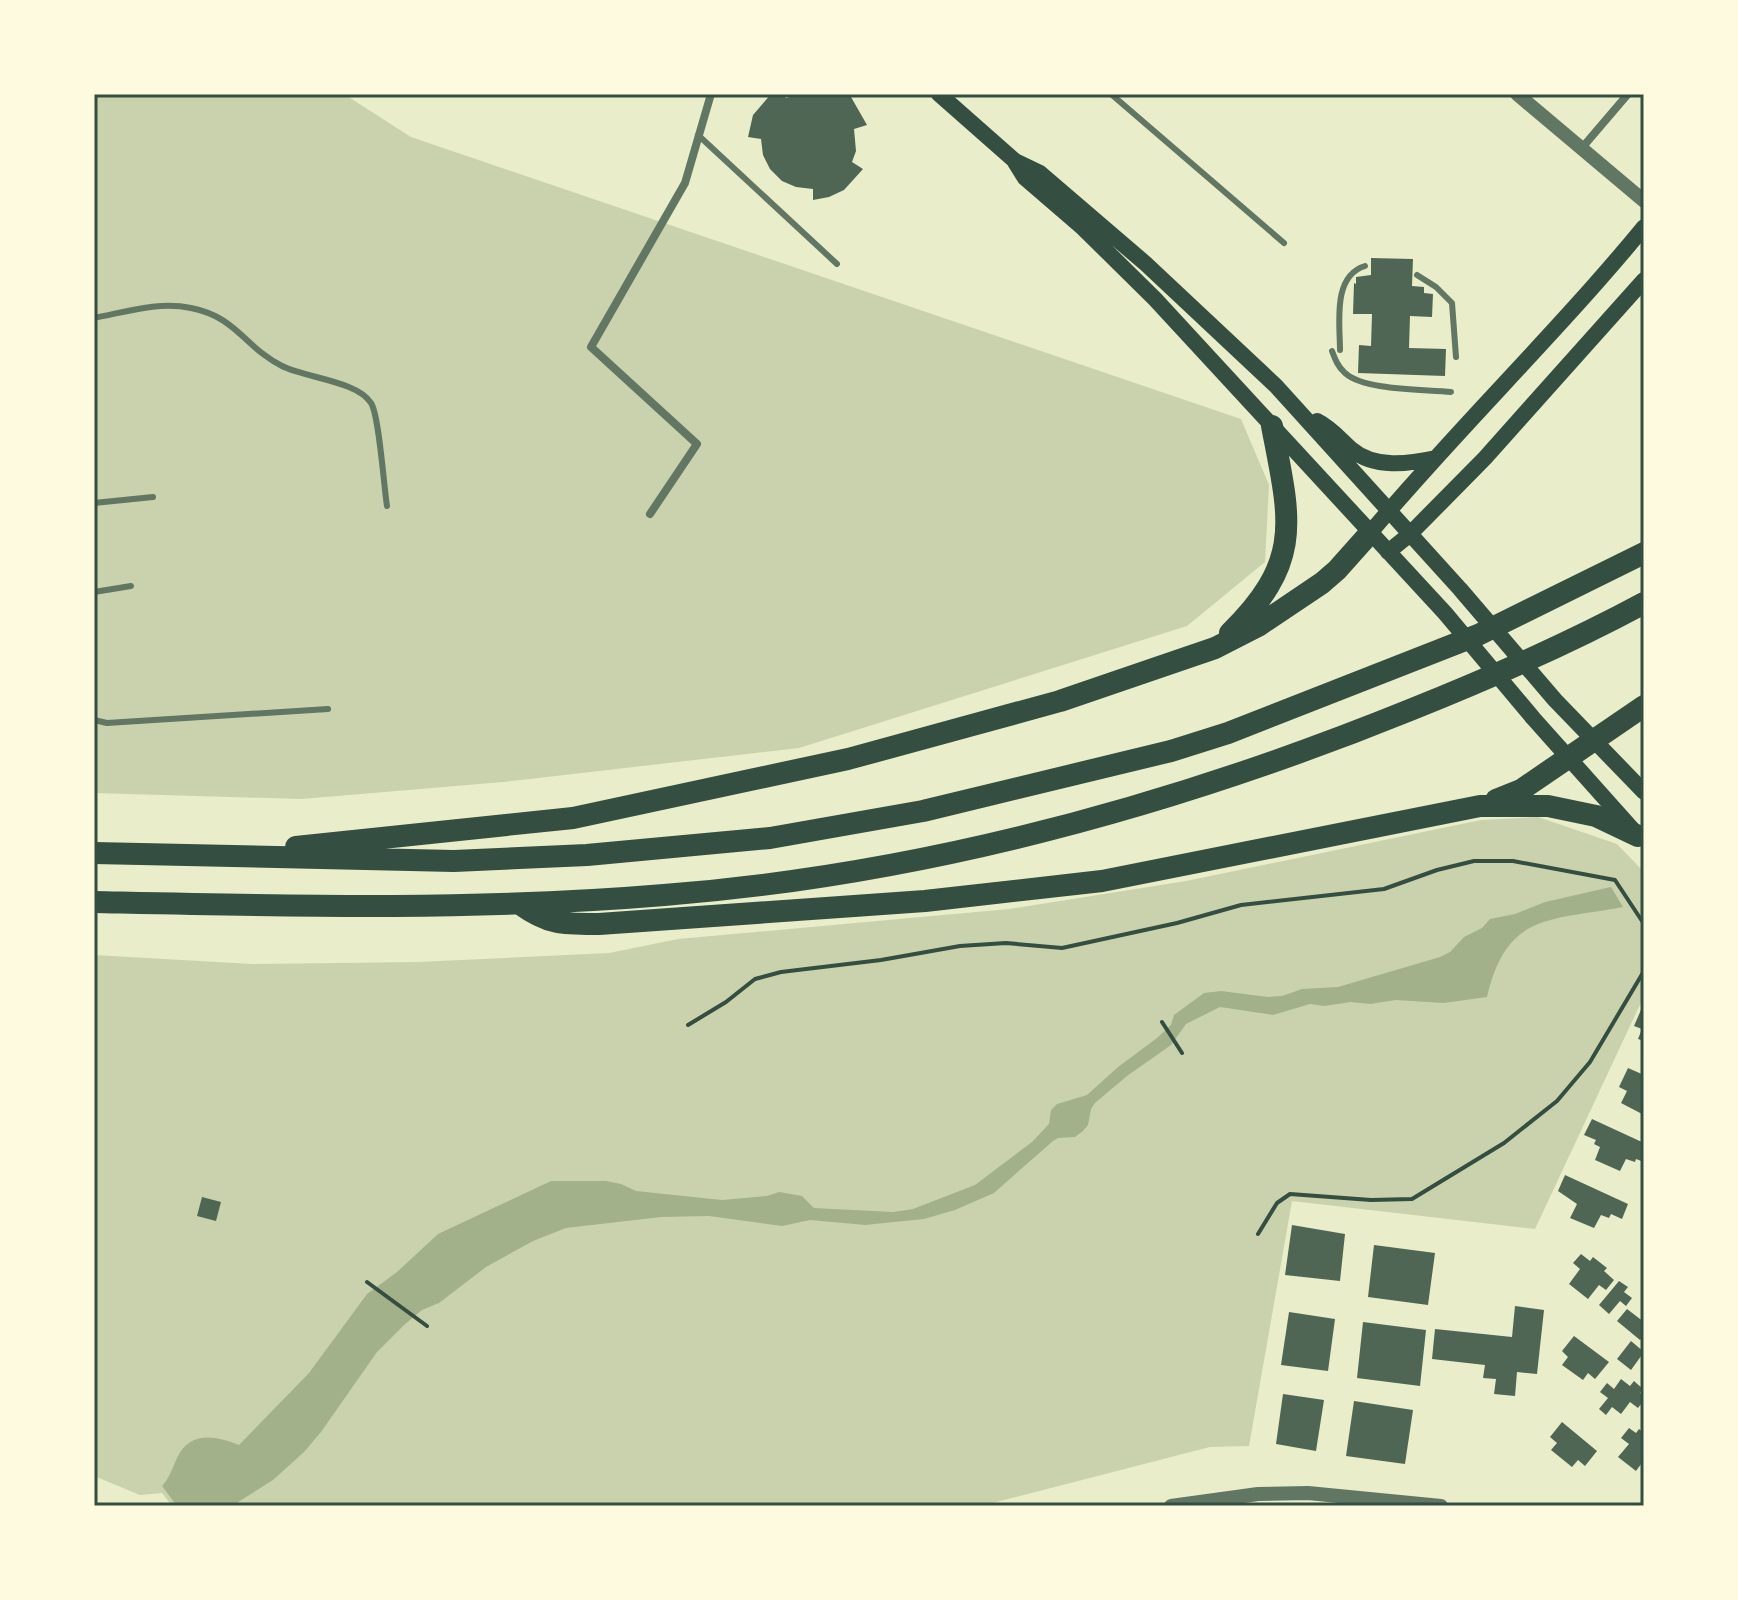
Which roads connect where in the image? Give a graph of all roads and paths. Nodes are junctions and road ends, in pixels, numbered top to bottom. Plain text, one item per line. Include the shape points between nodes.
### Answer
1 (711, 94) edge
2 (939, 94) edge
3 (1111, 94) edge
4 (1517, 94) edge
5 (1628, 94) edge
6 (698, 135) junction
7 (1581, 149) junction
8 (1015, 161) junction
9 (1644, 201) edge
10 (1644, 227) edge
11 (1284, 243) dead end
12 (837, 264) dead end
13 (1365, 266) dead end
14 (1417, 275) dead end
15 (1644, 280) edge
16 (94, 318) edge
17 (1456, 357) dead end
18 (1451, 392) dead end
19 (1305, 416) junction
20 (1272, 426) junction
21 (1437, 458) junction
22 (153, 497) dead end
23 (94, 503) edge
24 (387, 506) dead end
25 (1389, 511) junction
26 (650, 514) dead end
27 (1370, 533) junction
28 (1409, 535) junction
29 (1388, 552) junction
30 (1644, 553) edge
31 (131, 586) dead end
32 (94, 592) edge
33 (1644, 603) edge
34 (1215, 648) junction
35 (1644, 706) edge
36 (328, 709) dead end
37 (94, 720) edge
38 (1595, 740) junction
39 (1568, 758) junction
40 (1644, 792) edge
41 (1480, 806) junction
42 (1641, 839) edge
43 (94, 853) edge
44 (167, 855) junction
45 (94, 902) edge
46 (520, 904) junction
47 (1644, 924) edge
48 (1644, 971) edge
49 (1162, 1022) dead end
50 (688, 1025) dead end
51 (1182, 1053) dead end
52 (1258, 1234) dead end
53 (367, 1282) dead end
54 (427, 1326) dead end
55 (1262, 1500) edge
56 (1171, 1506) edge
57 (1441, 1506) edge

1 - 6 street
2 - 8 main road
3 - 11 lane
4 - 7 street
5 - 7 street
6 - 12 lane
6 - 26 street via 685,183 591,347 697,444
7 - 9 street
8 - 19 main road via 1040,173 1146,264
8 - 20 main road via 1025,178 1155,299
10 - 21 main road
13 - 18 lane via 1344,285 1337,365 1364,383
14 - 17 lane via 1452,303
15 - 28 main road
16 - 24 lane via 158,305 194,308 230,323 265,357 362,394 374,408
19 - 21 main road via 1364,457 1395,463
19 - 25 main road
20 - 27 main road
20 - 34 highway via 1288,514 1287,539 1269,586
21 - 25 main road
22 - 23 lane
25 - 27 main road
25 - 28 main road
27 - 29 main road
27 - 34 highway via 1322,583
28 - 29 main road
28 - 38 main road
29 - 39 main road
30 - 44 highway via 1478,635 1228,733 1112,767 923,811 770,838 587,855 439,861
31 - 32 lane
33 - 46 highway via 1496,675 1305,752 1060,827 781,881
34 - 44 highway via 1060,701 931,737 573,818
35 - 38 highway
36 - 37 lane
38 - 39 highway
38 - 40 main road
39 - 41 highway via 1521,790
39 - 42 main road
41 - 42 highway via 1548,806 1596,816
41 - 46 highway via 1102,881 925,901 599,924 554,923
43 - 44 highway
45 - 46 highway via 342,908
47 - 50 path via 1615,880 1513,861 1474,861 1384,889 1241,905 1062,948 960,946 781,972 755,979
48 - 52 path via 1590,1062 1557,1101 1504,1143 1412,1199 1290,1194 1277,1203
49 - 51 path
53 - 54 path
55 - 56 street
55 - 57 street via 1308,1493

